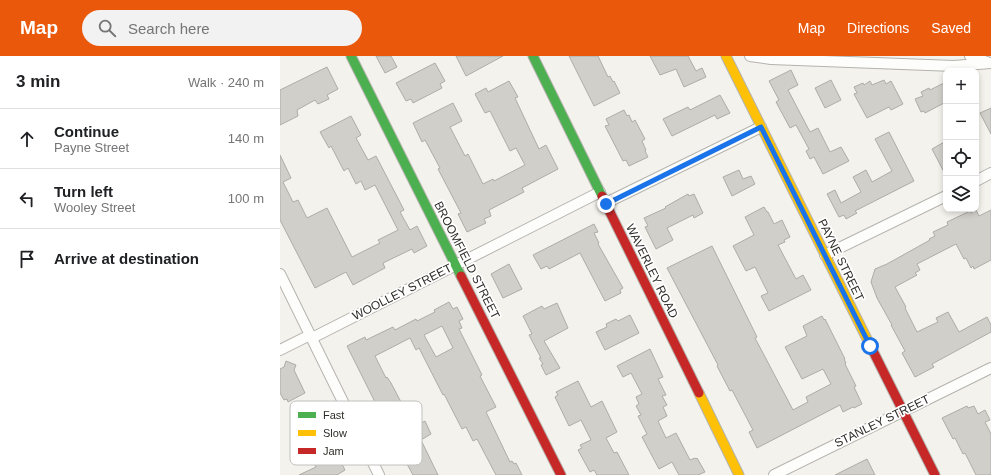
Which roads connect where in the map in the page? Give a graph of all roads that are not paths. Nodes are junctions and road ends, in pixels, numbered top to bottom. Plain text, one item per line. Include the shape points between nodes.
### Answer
1 (351, 56) edge
2 (533, 56) edge
3 (726, 56) edge
4 (750, 56) edge
5 (970, 56) edge
6 (761, 127) junction
7 (991, 173) edge
8 (979, 179) edge
9 (600, 192) junction
10 (943, 197) edge
11 (606, 204) junction
12 (825, 255) junction
13 (456, 264) junction
14 (280, 274) edge
15 (311, 336) junction
16 (280, 350) edge
17 (991, 368) edge
18 (343, 401) edge
19 (903, 411) junction
20 (374, 465) edge
21 (379, 475) edge
22 (561, 475) edge
23 (739, 475) edge
24 (774, 475) edge
25 (934, 475) edge

1 - 13 street, BROOMFIELD STREET
2 - 9 street, WAVERLEY ROAD
3 - 6 street, PAYNE STREET
4 - 5 street via 954,66 991,63
6 - 11 street
6 - 12 street, PAYNE STREET
7 - 8 street
9 - 11 street, WAVERLEY ROAD
9 - 13 street, WOOLLEY STREET
10 - 12 street
11 - 23 street, WAVERLEY ROAD
12 - 19 street, PAYNE STREET
13 - 15 street, WOOLLEY STREET
13 - 22 street, BROOMFIELD STREET
14 - 15 street
15 - 16 street, WOOLLEY STREET
15 - 18 street
17 - 19 street, STANLEY STREET
19 - 24 street, STANLEY STREET
19 - 25 street, PAYNE STREET
20 - 21 street

